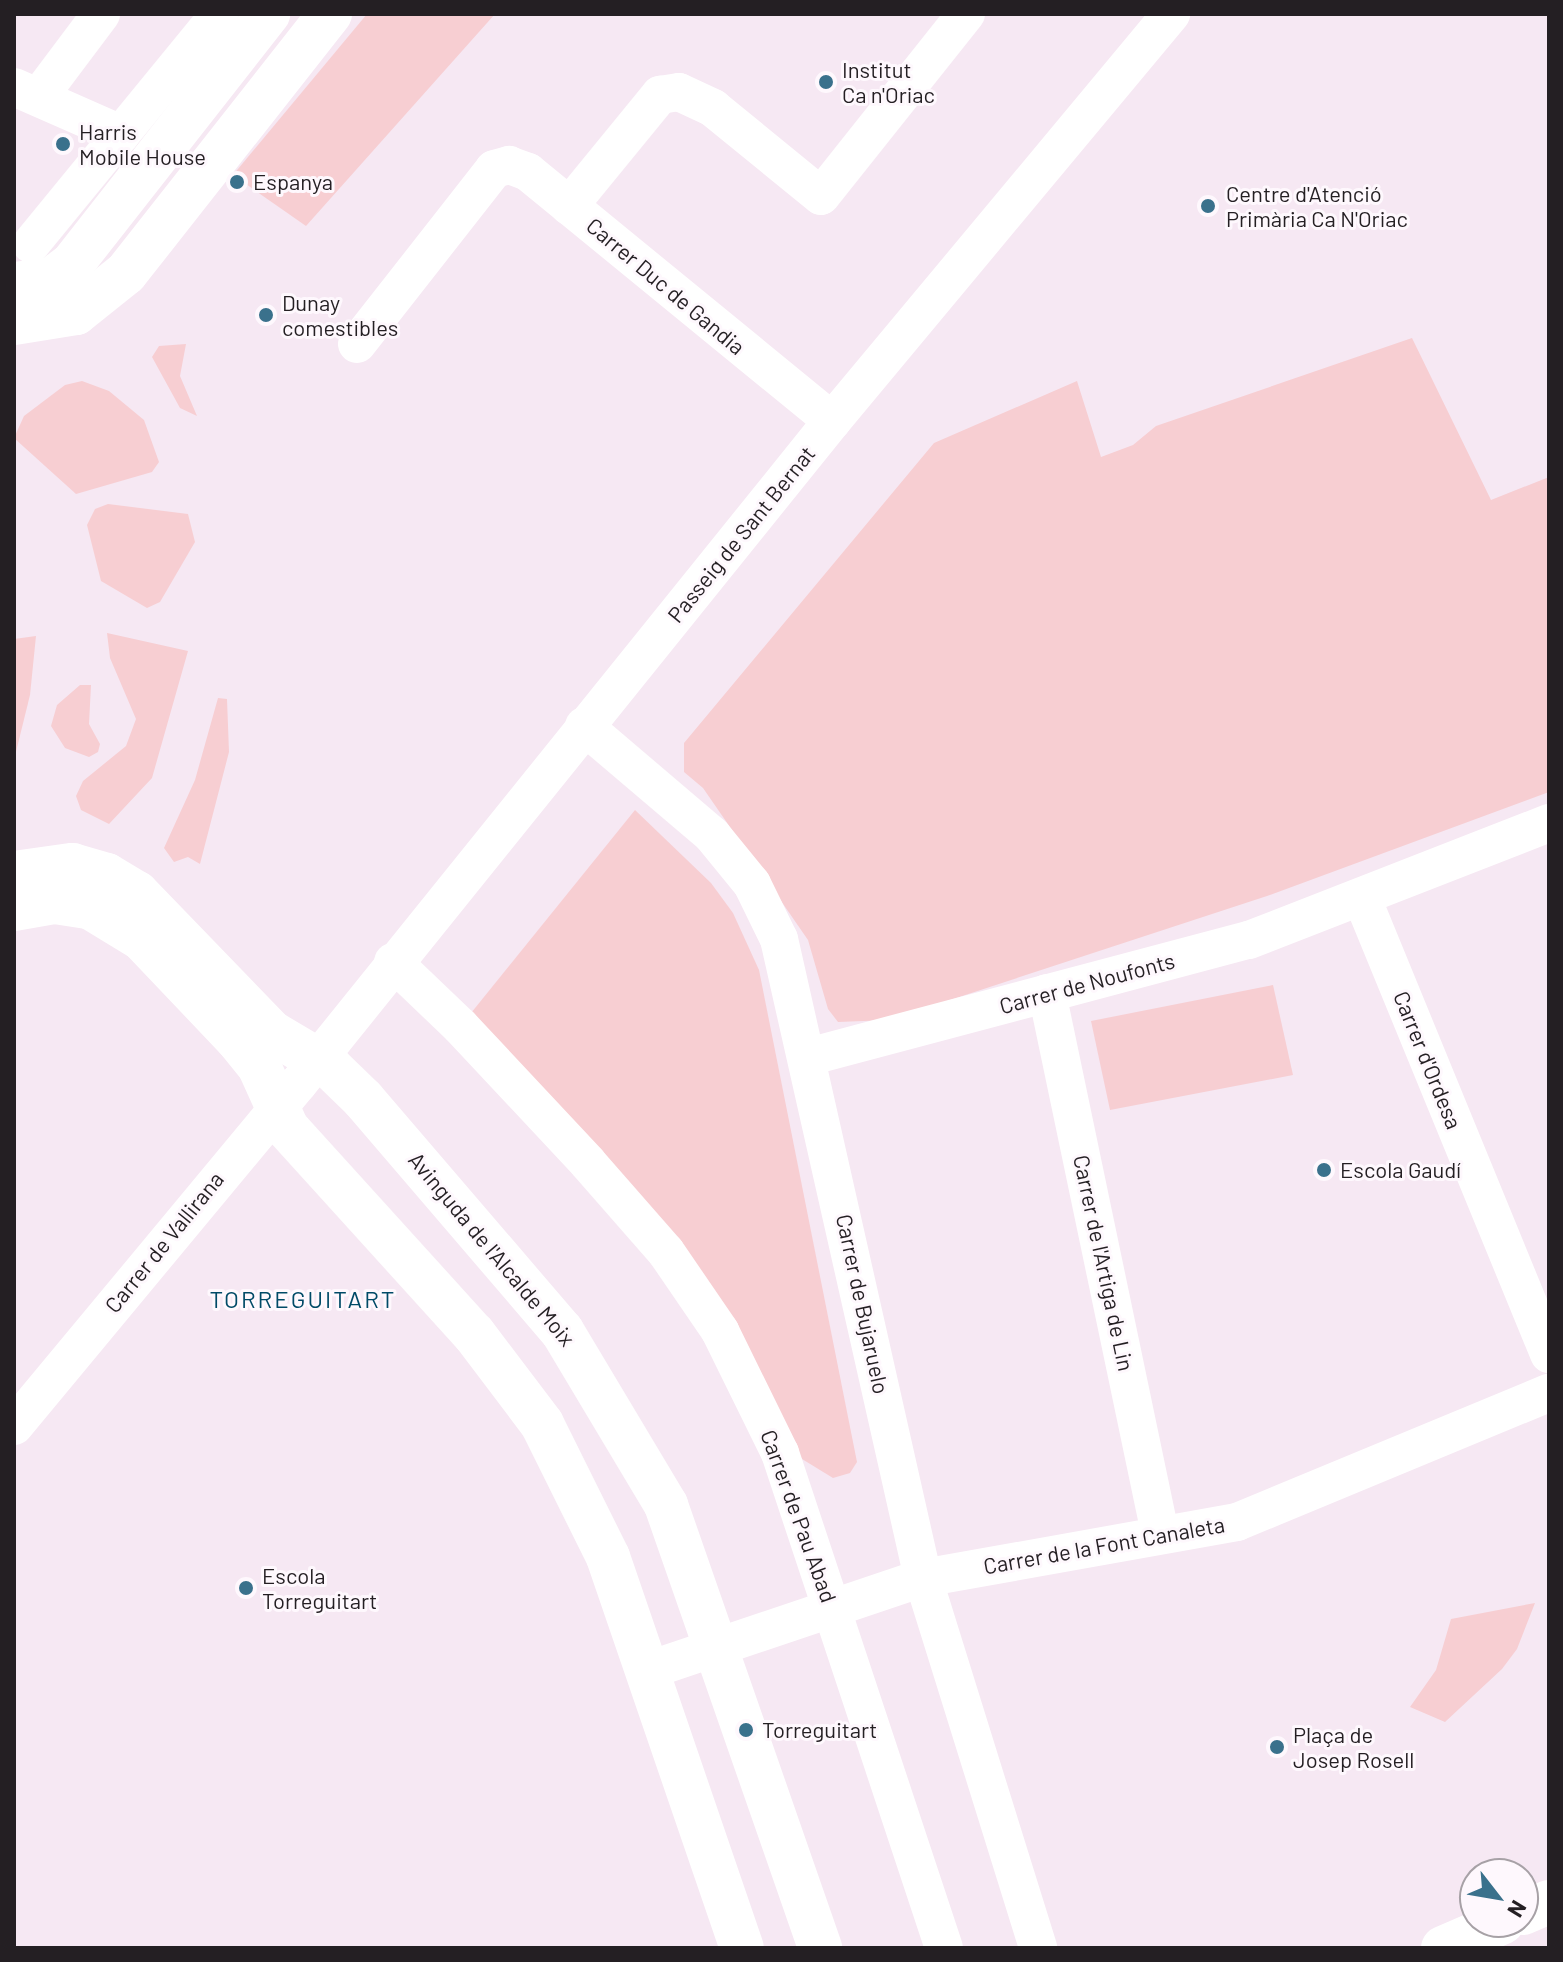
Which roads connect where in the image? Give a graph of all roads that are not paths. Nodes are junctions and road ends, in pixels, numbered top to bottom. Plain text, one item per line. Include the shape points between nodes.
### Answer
1 (101, 14) edge
2 (219, 14) edge
3 (268, 14) edge
4 (330, 14) edge
5 (966, 14) edge
6 (1171, 14) edge
7 (27, 91) edge
8 (121, 134) junction
9 (569, 206) junction
10 (31, 244) dead end
11 (14, 284) edge
12 (14, 323) edge
13 (357, 344) dead end
14 (832, 421) junction
15 (584, 726) junction
16 (1549, 823) edge
17 (16, 896) edge
18 (1362, 898) junction
19 (393, 962) junction
20 (1047, 993) junction
21 (808, 1057) junction
22 (318, 1059) junction
23 (276, 1110) junction
24 (1549, 1354) edge
25 (1549, 1393) edge
26 (14, 1426) edge
27 (1160, 1533) junction
28 (923, 1578) junction
29 (832, 1608) junction
30 (718, 1645) junction
31 (649, 1670) junction
32 (1466, 1938) edge
33 (742, 1948) edge
34 (820, 1948) edge
35 (944, 1948) edge
36 (1038, 1948) edge
37 (1443, 1948) edge

1 - 7 street
2 - 8 street
3 - 11 main road via 72,264 52,279
4 - 12 main road via 126,273 76,313
5 - 9 street via 821,196 713,108 679,92 660,95
6 - 14 street, Passeig de Sant Bernat
7 - 8 street
8 - 10 street
9 - 13 street, Carrer Duc de Gandia via 528,172 509,165 494,169
9 - 14 street, Carrer Duc de Gandia
14 - 15 street, Passeig de Sant Bernat
15 - 19 street, Passeig de Sant Bernat
15 - 21 street, Carrer de Bujaruelo via 712,835 752,884 779,939
16 - 18 street, Carrer de Noufonts
17 - 22 main road, Avinguda de l'Alcalde Moix via 72,865 123,884 148,903 271,1032
17 - 23 main road, Avinguda de l'Alcalde Moix via 73,904 125,925 237,1039 259,1066
18 - 20 street, Carrer de Noufonts via 1249,940
18 - 24 street, Carrer d'Ordesa
19 - 22 street, Passeig de Sant Bernat
19 - 29 street, Carrer de Pau Abad via 588,1163 666,1252 720,1331 780,1453
20 - 21 street, Carrer de Noufonts
20 - 27 street, Carrer de l'Artiga de Lin
21 - 28 street, Carrer de Bujaruelo
22 - 23 street, Carrer de Vallirana
22 - 30 main road, Avinguda de l'Alcalde Moix via 387,1123 562,1331 666,1505
23 - 26 street, Carrer de Vallirana
23 - 31 main road, Avinguda de l'Alcalde Moix via 474,1334 542,1424 608,1557
25 - 27 street, Carrer de la Font Canaleta via 1237,1522
27 - 28 street, Carrer de la Font Canaleta
28 - 29 street, Carrer de la Font Canaleta
28 - 36 street, Carrer de Bujaruelo
29 - 30 street, Carrer de la Font Canaleta
29 - 35 street, Carrer de Pau Abad
30 - 31 street, Carrer de la Font Canaleta
30 - 34 main road, Avinguda de l'Alcalde Moix
31 - 33 main road, Avinguda de l'Alcalde Moix
32 - 37 main road

